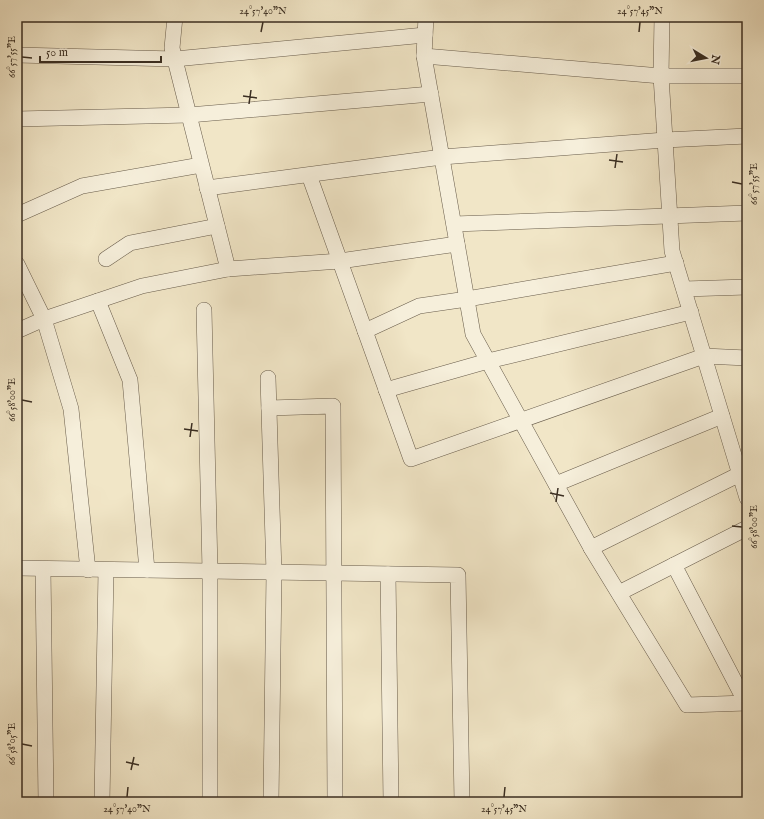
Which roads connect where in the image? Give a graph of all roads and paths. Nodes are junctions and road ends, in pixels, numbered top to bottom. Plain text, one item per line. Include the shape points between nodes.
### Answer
1 (175, 17) edge
2 (426, 17) edge
3 (662, 17) edge
4 (425, 35) junction
5 (17, 55) edge
6 (424, 56) junction
7 (175, 59) junction
8 (661, 76) junction
9 (747, 76) edge
10 (431, 94) junction
11 (189, 115) junction
12 (17, 119) edge
13 (747, 136) edge
14 (665, 140) junction
15 (442, 157) junction
16 (201, 165) junction
17 (309, 175) junction
18 (207, 188) junction
19 (747, 213) edge
20 (17, 215) edge
21 (670, 216) junction
22 (454, 224) junction
23 (217, 226) junction
24 (458, 244) junction
25 (106, 259) dead end
26 (340, 262) junction
27 (676, 262) junction
28 (17, 264) edge
29 (228, 269) junction
30 (747, 287) edge
31 (684, 289) junction
32 (467, 299) junction
33 (98, 301) junction
34 (204, 310) dead end
35 (691, 312) junction
36 (44, 319) junction
37 (17, 331) edge
38 (365, 331) junction
39 (704, 356) junction
40 (747, 358) edge
41 (488, 360) junction
42 (268, 378) dead end
43 (386, 390) junction
44 (269, 408) junction
45 (722, 416) junction
46 (520, 420) junction
47 (743, 474) edge
48 (556, 484) junction
49 (747, 498) edge
50 (747, 528) edge
51 (591, 548) junction
52 (674, 565) junction
53 (17, 568) edge
54 (43, 569) junction
55 (88, 570) junction
56 (106, 570) junction
57 (147, 570) junction
58 (210, 571) junction
59 (274, 572) junction
60 (334, 574) junction
61 (388, 574) junction
62 (619, 593) junction
63 (747, 703) edge
64 (46, 802) edge
65 (102, 802) edge
66 (210, 802) edge
67 (272, 802) edge
68 (335, 802) edge
69 (391, 802) edge
70 (462, 802) edge

1 - 7 street via 172,48
2 - 4 street
3 - 8 street
4 - 6 street
4 - 7 street
5 - 7 street
6 - 8 street
6 - 10 street
7 - 11 street
8 - 9 street
8 - 14 street
10 - 11 street
10 - 15 street
11 - 12 street
11 - 16 street
13 - 14 street
14 - 15 street
14 - 21 street
15 - 17 street
15 - 22 street
16 - 18 street
16 - 20 street via 82,186
17 - 18 street
17 - 26 street
18 - 23 street
19 - 21 street
21 - 22 street
21 - 27 street via 672,251
22 - 24 street
23 - 25 street via 130,243
23 - 29 street
24 - 26 street
24 - 32 street
26 - 29 street
26 - 38 street
27 - 31 street
27 - 32 street
28 - 36 street
29 - 33 street via 142,286
30 - 31 street
31 - 35 street
32 - 38 street via 419,306
32 - 41 street via 473,334
33 - 36 street
33 - 57 street via 130,380
34 - 58 street
35 - 39 street
35 - 41 street
36 - 37 street
36 - 55 street via 72,409
38 - 43 street
39 - 40 street
39 - 45 street
39 - 46 street
41 - 43 street
41 - 46 street
42 - 44 street
43 - 46 street via 411,459
44 - 59 street
44 - 60 street via 333,406
45 - 47 street
45 - 48 street
46 - 48 street
47 - 49 street
47 - 51 street
48 - 51 street
50 - 52 street
51 - 62 street
52 - 62 street
52 - 63 street
53 - 54 street
54 - 55 street
54 - 64 street
55 - 56 street
56 - 57 street
56 - 65 street
57 - 58 street
58 - 59 street
58 - 66 street
59 - 60 street
59 - 67 street
60 - 61 street
60 - 68 street
61 - 69 street
61 - 70 street via 458,575
62 - 63 street via 688,705

